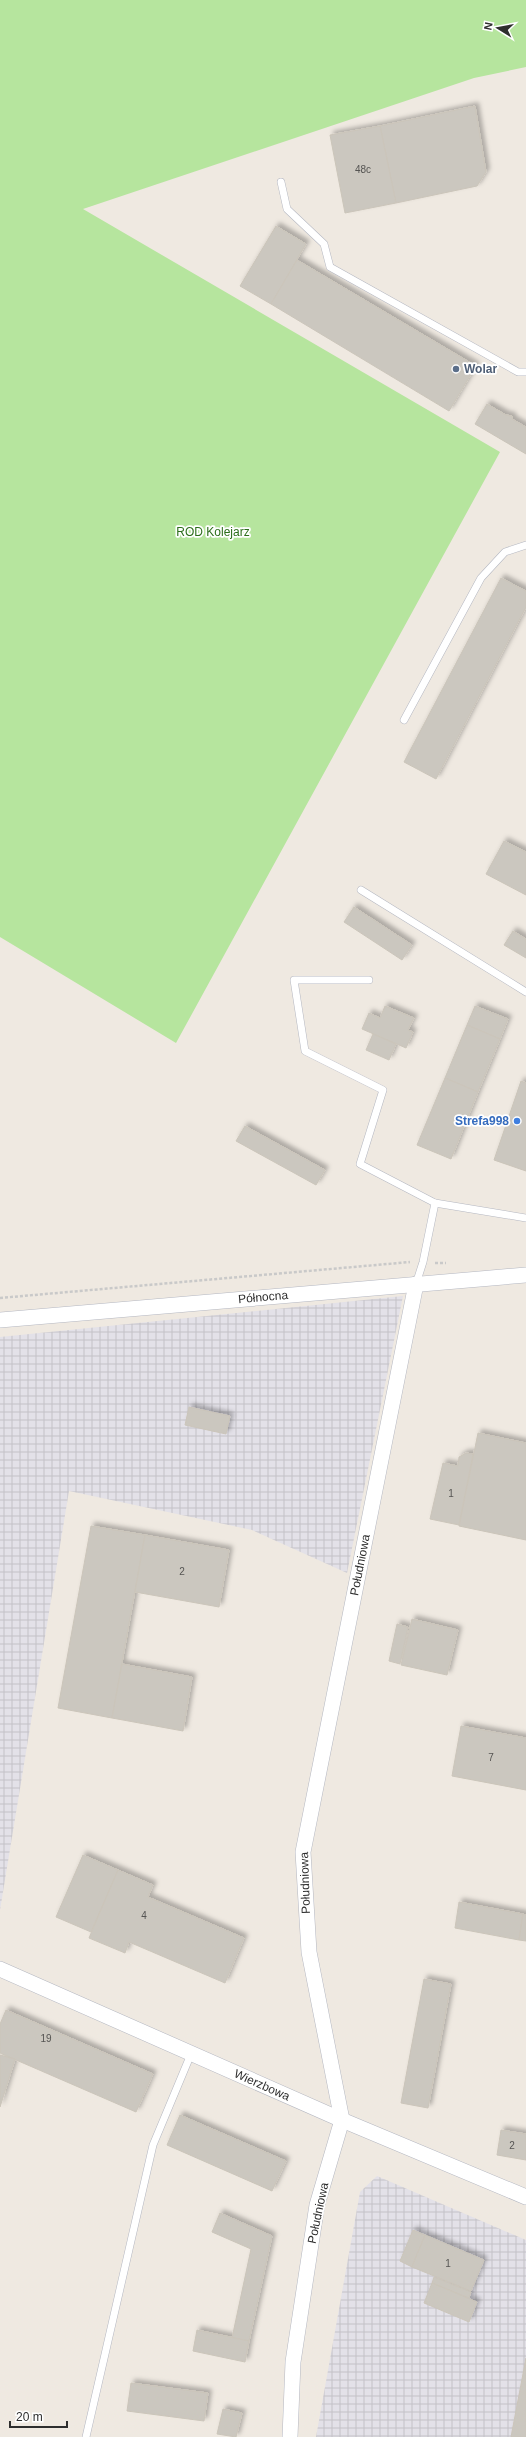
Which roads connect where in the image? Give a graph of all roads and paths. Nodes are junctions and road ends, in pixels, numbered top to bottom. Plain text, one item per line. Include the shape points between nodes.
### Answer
1 (280, 182) dead end
2 (526, 372) edge
3 (526, 545) edge
4 (404, 720) dead end
5 (361, 890) dead end
6 (369, 980) dead end
7 (526, 992) edge
8 (435, 1203) junction
9 (526, 1218) edge
10 (423, 1262) junction
11 (447, 1263) dead end
12 (526, 1275) edge
13 (416, 1284) junction
14 (0, 1298) edge
15 (0, 1320) edge
16 (0, 1969) edge
17 (191, 2054) junction
18 (342, 2120) junction
19 (526, 2197) edge
20 (86, 2437) edge
21 (290, 2437) edge

1 - 2 lane via 287,209 324,244 330,267 518,372
3 - 4 lane via 505,552 481,578
5 - 7 lane
6 - 8 lane via 294,980 305,1051 383,1090 360,1164
8 - 9 lane
8 - 10 lane
10 - 11 path
10 - 13 lane
10 - 14 path
12 - 13 street, Północna
13 - 15 street, Północna
13 - 18 street, Południowa via 303,1852 309,1952
16 - 17 street, Wierzbowa
17 - 18 street, Wierzbowa
17 - 20 lane via 153,2145
18 - 19 street, Wierzbowa
18 - 21 street, Południowa via 317,2204 293,2362

